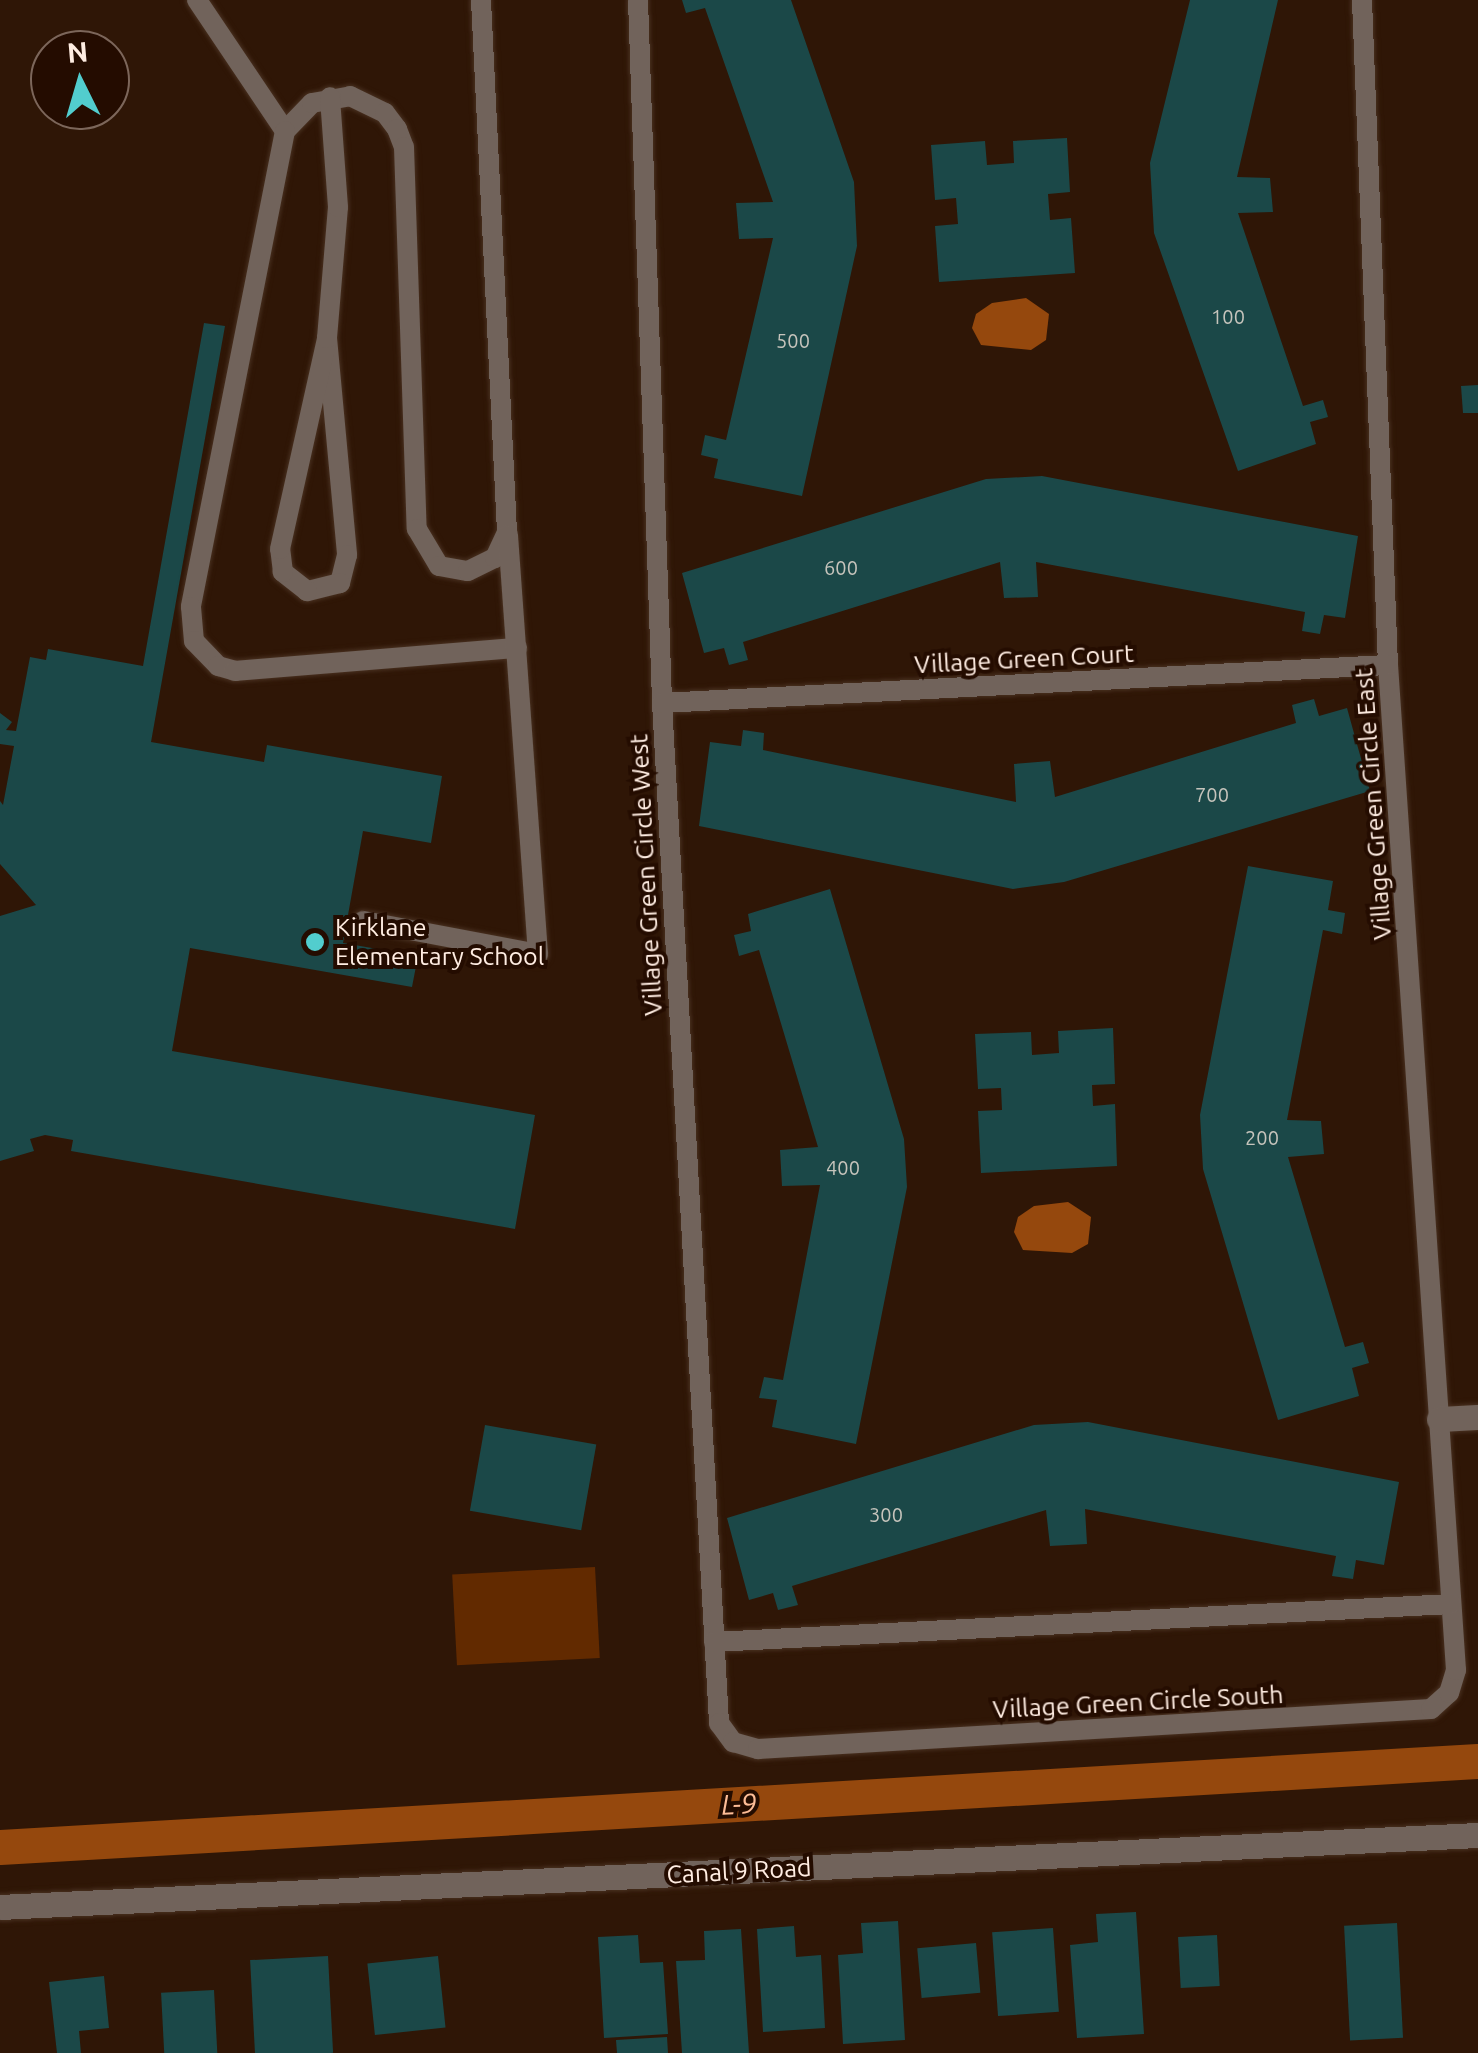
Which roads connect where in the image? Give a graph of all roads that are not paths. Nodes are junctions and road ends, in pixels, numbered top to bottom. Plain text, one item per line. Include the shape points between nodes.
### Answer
1 (198, 0) edge
2 (481, 0) edge
3 (638, 0) edge
4 (1362, 0) edge
5 (330, 97) junction
6 (285, 131) junction
7 (327, 338) junction
8 (507, 532) junction
9 (518, 648) junction
10 (1388, 665) junction
11 (662, 704) junction
12 (363, 921) dead end
13 (1478, 1417) edge
14 (1439, 1419) junction
15 (1451, 1604) junction
16 (714, 1642) junction
17 (733, 1742) joint
18 (1478, 1835) edge
19 (0, 1907) edge

1 - 6 lane
2 - 8 lane
3 - 11 lane, Village Green Circle West
4 - 10 lane, Village Green Circle East
5 - 6 lane via 312,103
5 - 7 lane via 338,207
5 - 8 lane via 350,96 386,113 404,147 420,543 439,566 468,571 494,558
6 - 9 lane via 189,624 204,656 218,666 253,670
7 - 7 lane via 280,548 283,572 307,591 340,584 347,555
8 - 9 lane
9 - 12 lane via 538,954
10 - 11 lane, Village Green Court
10 - 14 lane, Village Green Circle East
11 - 16 lane, Village Green Circle West
13 - 14 street
14 - 15 lane, Village Green Circle East
15 - 16 lane
15 - 17 lane, Village Green Circle South via 1456,1670 1450,1694 1431,1709 758,1749
16 - 17 lane, Village Green Circle West via 719,1723
18 - 19 street, Canal 9 Road

